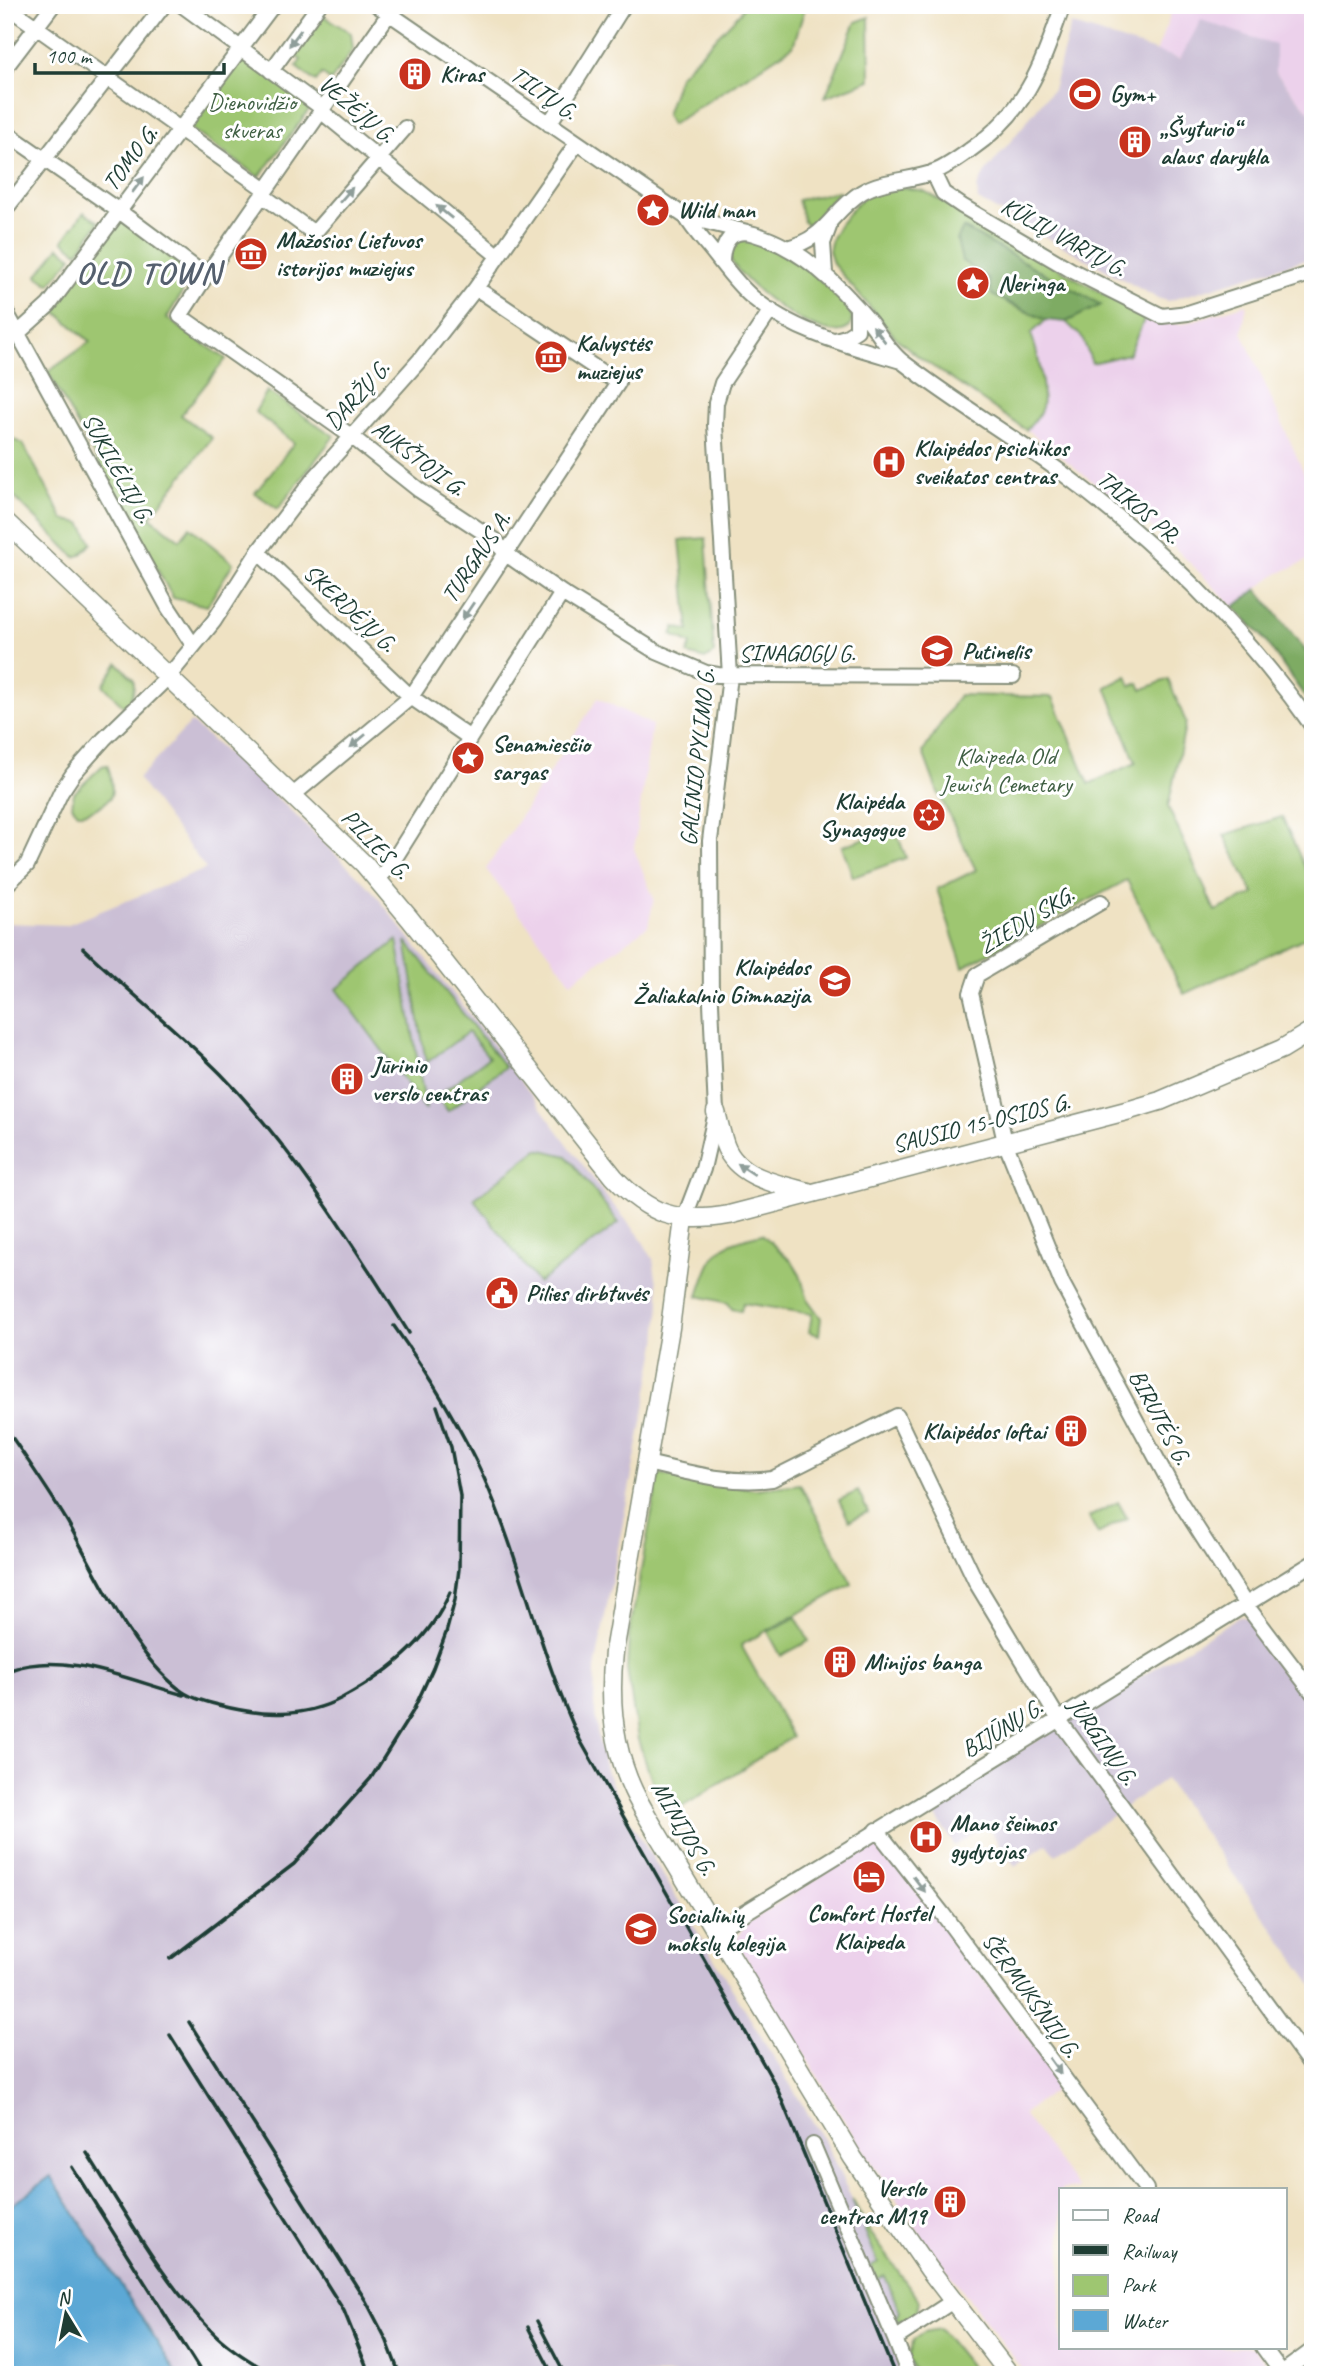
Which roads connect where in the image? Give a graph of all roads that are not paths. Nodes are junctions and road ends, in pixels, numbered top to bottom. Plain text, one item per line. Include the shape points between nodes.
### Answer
1 (5, 5) edge
2 (53, 5) edge
3 (164, 5) edge
4 (182, 5) edge
5 (273, 5) edge
6 (319, 5) edge
7 (624, 5) edge
8 (1063, 5) edge
9 (387, 8) edge
10 (36, 27) junction
11 (241, 48) junction
12 (5, 68) edge
13 (271, 71) junction
14 (108, 78) junction
15 (322, 111) junction
16 (549, 124) junction
17 (405, 128) dead end
18 (179, 129) junction
19 (5, 132) edge
20 (577, 143) junction
21 (379, 158) junction
22 (45, 161) junction
23 (933, 172) junction
24 (264, 192) junction
25 (5, 210) edge
26 (119, 211) junction
27 (686, 217) junction
28 (831, 220) junction
29 (752, 233) junction
30 (787, 248) junction
31 (497, 255) junction
32 (722, 263) junction
33 (825, 273) junction
34 (1313, 273) edge
35 (206, 276) junction
36 (476, 288) junction
37 (858, 307) junction
38 (5, 310) edge
39 (771, 310) junction
40 (18, 333) junction
41 (835, 340) junction
42 (901, 361) junction
43 (351, 436) junction
44 (5, 520) edge
45 (495, 540) joint
46 (258, 552) junction
47 (506, 554) junction
48 (562, 593) junction
49 (193, 645) junction
50 (730, 676) junction
51 (1013, 676) dead end
52 (168, 677) junction
53 (411, 697) junction
54 (1313, 727) edge
55 (470, 738) junction
56 (293, 795) junction
57 (378, 879) junction
58 (5, 886) edge
59 (1101, 902) dead end
60 (1313, 1030) edge
61 (1313, 1043) edge
62 (1282, 1049) junction
63 (716, 1112) junction
64 (1005, 1142) junction
65 (808, 1192) junction
66 (684, 1219) junction
67 (647, 1464) junction
68 (1313, 1563) edge
69 (1246, 1605) junction
70 (1313, 1693) edge
71 (1059, 1720) junction
72 (877, 1830) junction
73 (715, 1931) junction
74 (1313, 2068) edge
75 (813, 2145) dead end
76 (1145, 2188) edge
77 (953, 2301) junction
78 (895, 2339) junction
79 (1264, 2348) edge
80 (1313, 2350) edge
81 (1280, 2374) edge
82 (909, 2375) edge
83 (1010, 2375) edge

1 - 10 street
2 - 10 street
3 - 14 street
4 - 11 street, VEŽĖJŲ G.
5 - 11 street, TOMO G.
6 -> 13 street
7 - 16 street
8 - 23 street via 1034,79 1014,112 980,143
9 - 15 street
9 - 16 street, TILTŲ G.
10 - 12 street
10 - 14 street
11 - 13 street, VEŽĖJŲ G.
11 - 18 street, TOMO G.
13 - 15 street, VEŽĖJŲ G.
14 - 18 street
14 - 22 street
15 - 21 street, VEŽĖJŲ G.
15 - 24 street
16 - 20 street, TILTŲ G.
17 - 21 street
18 - 24 street
26 -> 18 street, TOMO G.
19 - 22 street
20 - 27 street, TILTŲ G.
20 - 31 street, DARŽŲ G.
24 -> 21 street via 314,233
31 -> 21 street, VEŽĖJŲ G.
22 - 25 street
22 - 26 street
23 - 28 street via 864,191
23 - 34 street, KŪLIŲ VARTŲ G. via 943,193 1072,270 1162,316 1188,313
24 - 35 street
26 - 35 street
26 - 40 street, TOMO G. via 49,305
27 - 29 street, TILTŲ G.
27 - 32 street, TILTŲ G.
28 - 30 street via 815,238
28 - 33 street via 823,243
29 - 30 street, TILTŲ G.
29 - 32 street via 726,240
30 - 33 street, TILTŲ G.
31 - 36 street, DARŽŲ G.
32 - 39 street, TILTŲ G.
33 - 37 street, TAIKOS PR.
35 - 43 street, AUKŠTOJI G. via 180,316
36 - 43 street, DARŽŲ G. via 419,361
36 - 47 street, TURGAUS A. via 618,383
37 - 41 street via 857,330
42 -> 37 street, TAIKOS PR.
38 - 40 street, SUKILĖLIŲ G.
39 - 41 street, TAIKOS PR. via 799,327
39 - 50 street, GALINIO PYLIMO G. via 722,383 716,403
40 - 49 street, SUKILĖLIŲ G.
41 - 42 street, TAIKOS PR.
42 - 54 street, TAIKOS PR. via 1064,475 1166,559 1242,635
43 - 45 street, AUKŠTOJI G. via 419,490
43 - 46 street, DARŽŲ G.
44 - 52 main road, PILIES G.
45 - 47 street, SINAGOGŲ G.
46 - 49 street, DARŽŲ G.
46 - 53 street, SKERDĖJŲ G.
47 - 48 street, SINAGOGŲ G.
47 -> 53 street, TURGAUS A.
48 - 50 street, SINAGOGŲ G. via 657,652 706,673
48 - 55 street
49 - 52 street, DARŽŲ G.
50 - 51 street, SINAGOGŲ G.
50 - 63 street, GALINIO PYLIMO G. via 710,841
52 - 56 main road, PILIES G.
52 - 58 street, DARŽŲ G. via 73,774 27,865
53 - 55 street
53 -> 56 street, TURGAUS A.
55 - 57 street
56 - 57 main road, PILIES G.
57 - 66 main road, PILIES G. via 631,1196
59 - 64 street, ŽIEDŲ SKG. via 977,975 971,993
60 - 62 main road, SAUSIO 15-OSIOS G.
61 - 62 main road, SAUSIO 15-OSIOS G.
62 - 64 main road, SAUSIO 15-OSIOS G. via 1160,1101
65 -> 63 main road via 747,1172 725,1147
63 - 66 street, GALINIO PYLIMO G. via 703,1169
64 - 65 main road, SAUSIO 15-OSIOS G.
64 - 69 street, BIRUTĖS G. via 1062,1283 1179,1500
65 - 66 main road, SAUSIO 15-OSIOS G. via 729,1215
66 - 67 main road, MINIJOS G.
67 - 71 street, JURGINŲ G. via 734,1481 772,1479 897,1416 978,1584
67 - 73 main road, MINIJOS G. via 614,1652 615,1726 633,1790
68 - 69 street, BIJŪNŲ G.
69 - 70 street, BIRUTĖS G.
69 - 71 street, BIJŪNŲ G.
71 - 72 street, BIJŪNŲ G.
71 - 74 street, JURGINŲ G.
72 - 73 street, BIJŪNŲ G.
72 -> 76 street, ŠERMUKŠNIŲ G.
73 - 77 main road, MINIJOS G. via 853,2158
75 - 78 street
77 - 78 street
77 - 83 main road, MINIJOS G.
78 - 82 street
79 - 81 street
80 - 81 street

